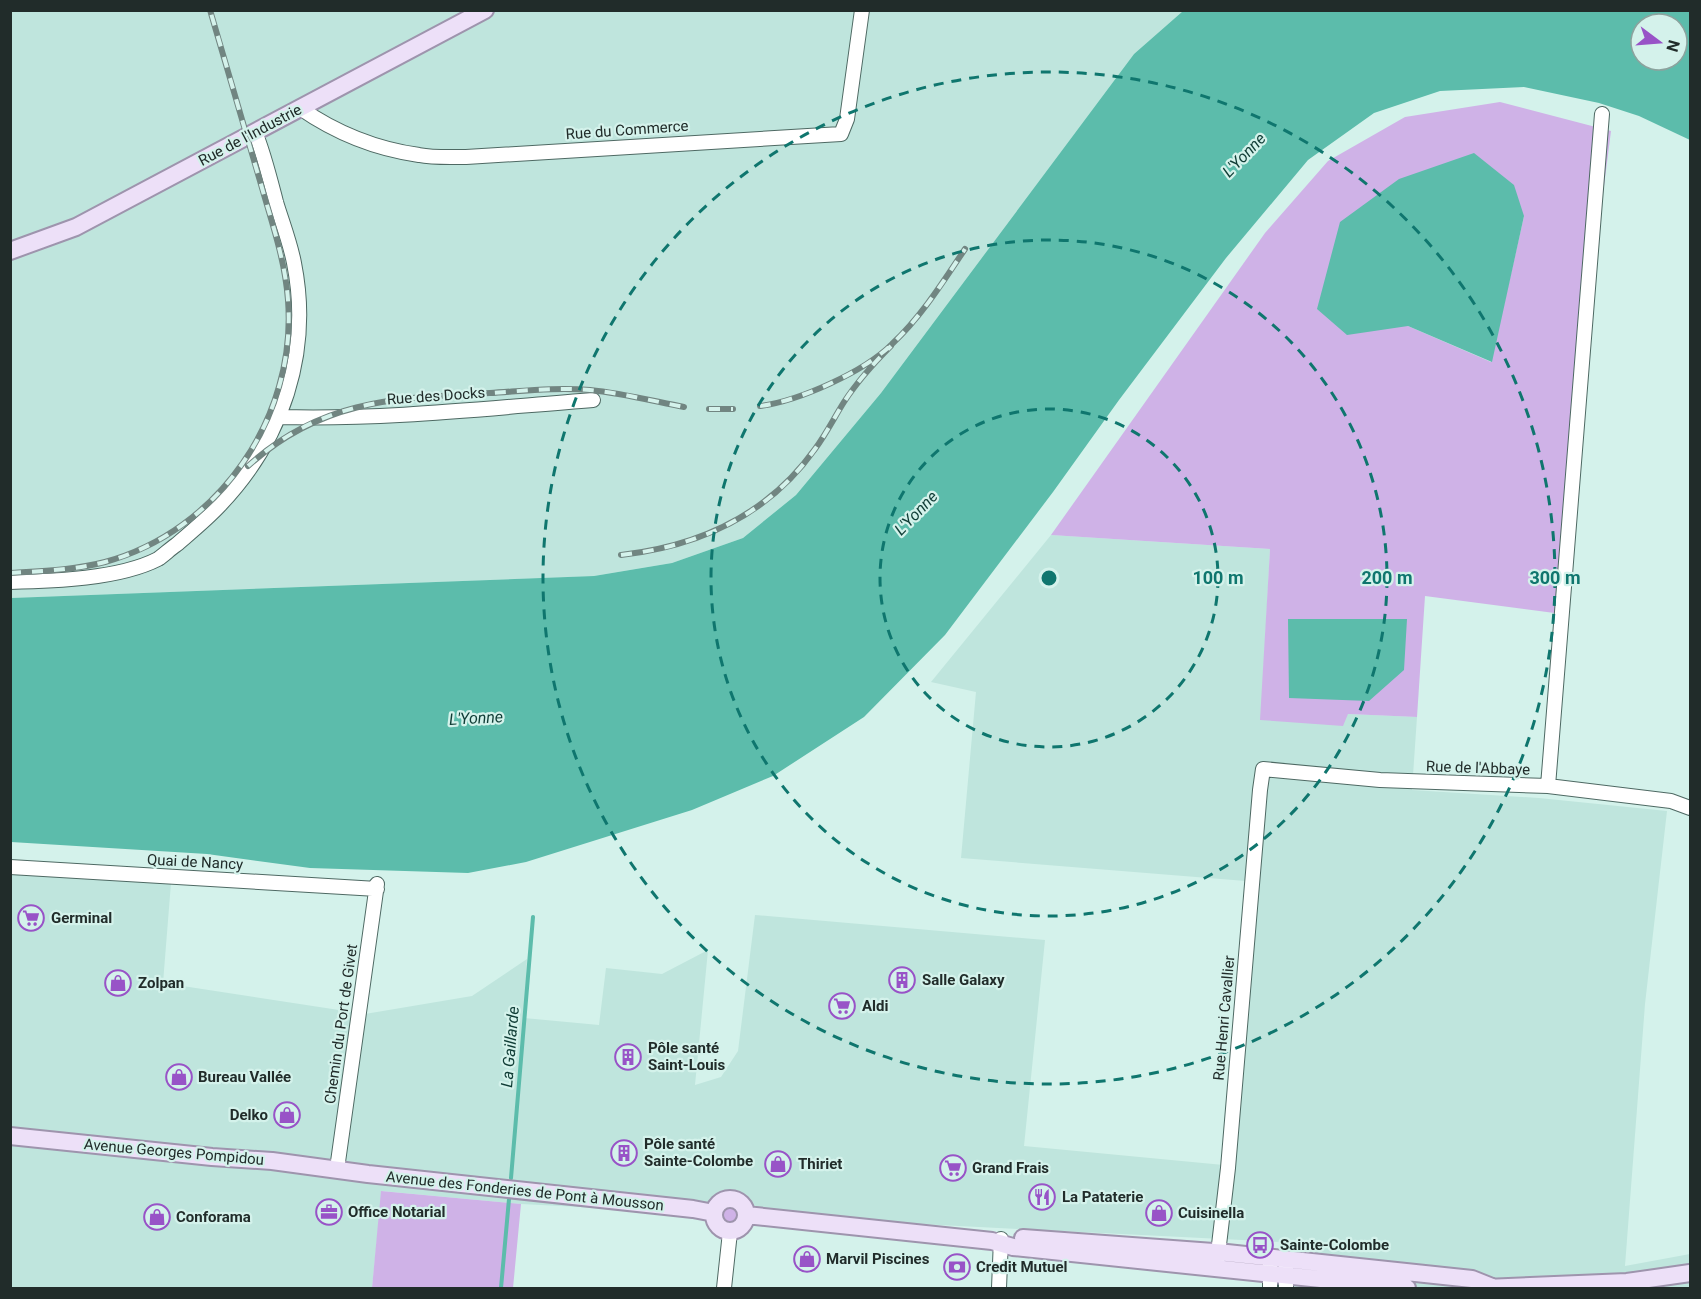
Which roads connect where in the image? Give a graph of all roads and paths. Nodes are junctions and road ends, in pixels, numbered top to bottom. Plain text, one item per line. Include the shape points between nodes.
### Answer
1 (485, 10) edge
2 (862, 10) edge
3 (300, 108) junction
4 (1602, 114) dead end
5 (255, 132) junction
6 (10, 251) edge
7 (593, 400) dead end
8 (280, 417) junction
9 (10, 582) edge
10 (1263, 769) joint
11 (1548, 786) junction
12 (1690, 808) edge
13 (10, 867) edge
14 (377, 886) joint
15 (10, 1136) edge
16 (337, 1169) junction
17 (714, 1213) junction
18 (746, 1215) junction
19 (730, 1232) junction
20 (998, 1241) junction
21 (1218, 1252) junction
22 (1216, 1270) junction
23 (1690, 1273) edge
24 (1278, 1275) edge
25 (1316, 1284) edge
26 (724, 1288) edge
27 (999, 1288) edge
28 (1407, 1288) edge
29 (1488, 1288) edge

1 - 3 main road, Rue de l'Industrie
2 - 3 street, Rue du Commerce via 847,119 841,134 466,157 421,156 370,144
3 - 5 main road, Rue de l'Industrie
4 - 11 street
5 - 6 main road, Rue de l'Industrie via 76,227
5 - 8 street via 292,255 298,291 297,348
7 - 8 street, Rue des Docks via 369,417
8 - 9 street via 234,490 207,519 159,559 122,572
10 - 11 street, Rue de l'Abbaye via 1380,780
10 - 21 street, Rue Henri Cavallier
11 - 12 street, Rue de l'Abbaye via 1671,801
13 - 14 street, Quai de Nancy
14 - 16 street, Chemin du Port de Givet
15 - 16 main road, Avenue Georges Pompidou
16 - 17 main road, Avenue des Fonderies de Pont à Mousson
17 - 18 main road via 720,1203 729,1200 743,1205
17 - 19 main road via 717,1225
18 - 19 main road via 743,1225
18 - 20 main road
19 - 26 street
20 - 21 main road via 1043,1239
20 - 22 main road
20 - 27 street
21 - 22 street, Rue Henri Cavallier
21 - 24 main road
22 - 24 main road
23 - 29 main road via 1627,1282
24 - 25 main road
24 - 29 main road via 1448,1276 1472,1280
25 - 28 main road

